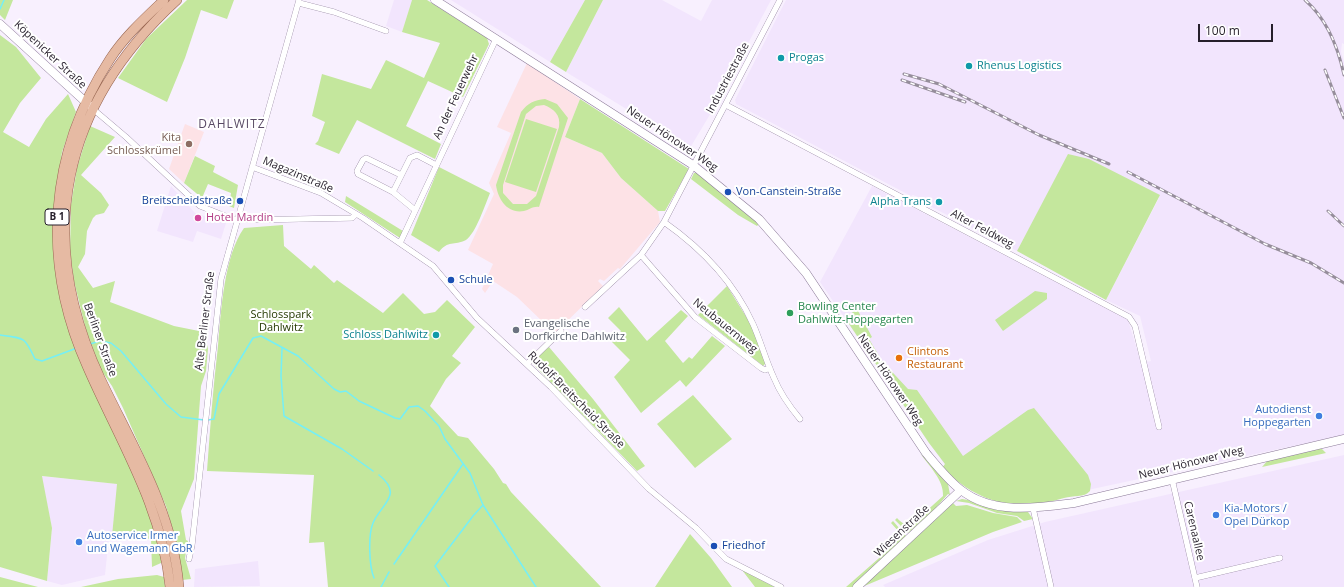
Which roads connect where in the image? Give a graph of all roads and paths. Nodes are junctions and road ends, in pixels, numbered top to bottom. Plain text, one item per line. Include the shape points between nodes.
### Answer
1 (164, 0) edge
2 (177, 0) edge
3 (435, 0) edge
4 (780, 0) edge
5 (299, 1) edge
6 (0, 24) edge
7 (386, 31) dead end
8 (496, 39) junction
9 (89, 105) junction
10 (726, 105) junction
11 (436, 165) junction
12 (693, 165) junction
13 (252, 167) junction
14 (401, 175) junction
15 (393, 192) junction
16 (416, 210) junction
17 (356, 214) junction
18 (238, 220) junction
19 (247, 220) dead end
20 (664, 222) junction
21 (400, 243) junction
22 (641, 255) junction
23 (585, 307) dead end
24 (561, 331) dead end
25 (527, 364) junction
26 (770, 368) junction
27 (800, 419) dead end
28 (1159, 427) dead end
29 (1344, 439) edge
30 (1172, 479) junction
31 (961, 490) junction
32 (1033, 508) junction
33 (1280, 558) dead end
34 (189, 559) dead end
35 (172, 566) junction
36 (1195, 578) junction
37 (170, 587) edge
38 (179, 587) edge
39 (781, 587) edge
40 (857, 587) edge
41 (1051, 587) edge
42 (1197, 587) edge

1 - 9 main road, Berliner Straße / B 1 via 110,58
2 - 9 main road, Berliner Straße / B 1 via 133,45
3 - 8 main road, Neuer Hönower Weg
4 - 10 street, Industriestraße
5 - 7 street
5 - 13 street, Alte Berliner Straße
6 - 9 main road, Köpenicker Straße
8 - 11 street, An der Feuerwehr
8 - 12 main road, Neuer Hönower Weg
9 - 18 street, Köpenicker Straße via 200,206
9 - 35 main road, Berliner Straße / B 1 via 71,174 66,216 68,270 78,332 90,363 154,489 166,522
10 - 12 street, Industriestraße
10 - 28 street, Alter Feldweg via 1129,317 1135,326
11 - 14 street via 417,155 410,158
11 - 16 street, An der Feuerwehr
12 - 20 street, Industriestraße
12 - 31 main road, Neuer Hönower Weg via 759,219 806,273 926,452
13 - 17 street, Magazinstraße via 321,193
13 - 18 street, Alte Berliner Straße
14 - 15 street
14 - 15 street via 366,158 357,171 358,174
15 - 16 street
16 - 21 street, An der Feuerwehr
17 - 19 street via 352,218
17 - 21 street, Rudolf-Breitscheid-Straße
18 - 34 street, Alte Berliner Straße via 221,279
20 - 22 street, Industriestraße
20 - 26 street, Neubauernweg via 697,247 733,290 752,323
21 - 25 street, Rudolf-Breitscheid-Straße via 433,266 477,318
22 - 23 street, Industriestraße
22 - 26 street, Neubauernweg via 695,317 761,368
24 - 25 street
25 - 39 street, Rudolf-Breitscheid-Straße via 649,489 696,528 726,559
26 - 27 street, Neubauernweg via 781,392
29 - 30 main road, Neuer Hönower Weg
30 - 32 main road, Neuer Hönower Weg via 1074,503
30 - 36 street, Carenaallee
31 - 32 main road, Neuer Hönower Weg via 992,504
31 - 40 main road, Wiesenstraße
32 - 41 street
33 - 36 street
35 - 37 main road, B 1
35 - 38 main road, B 1
36 - 42 street, Carenaallee

